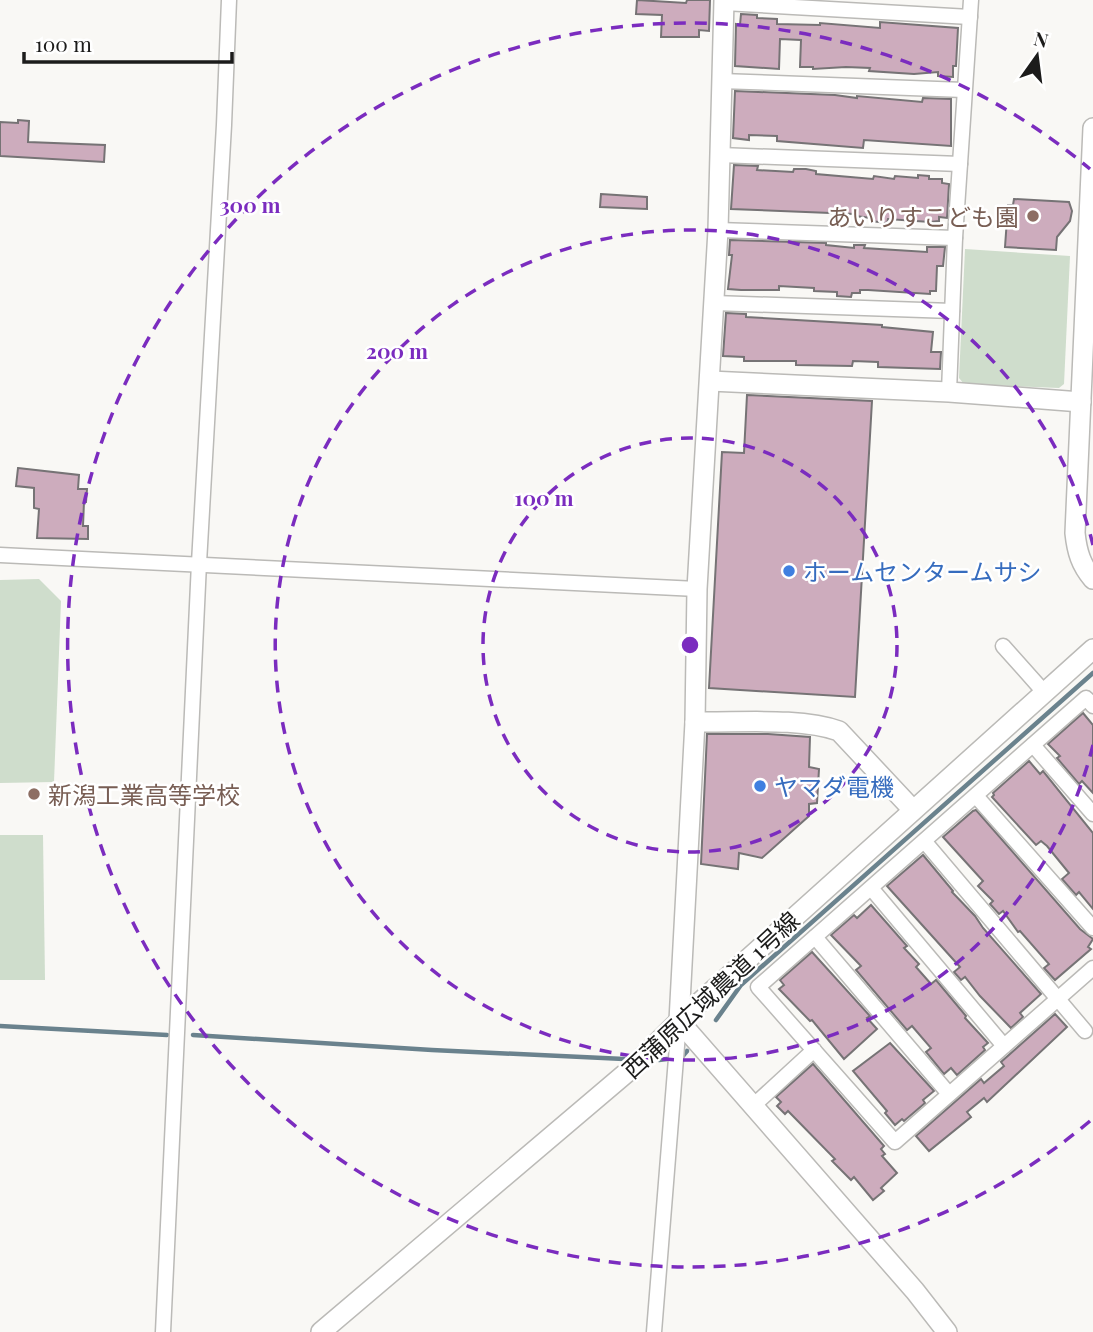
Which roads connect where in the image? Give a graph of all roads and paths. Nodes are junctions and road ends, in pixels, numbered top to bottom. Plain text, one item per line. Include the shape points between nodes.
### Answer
1 (229, 0) edge
2 (971, 0) edge
3 (724, 2) edge
4 (970, 17) junction
5 (721, 81) junction
6 (964, 90) junction
7 (1093, 128) edge
8 (720, 155) junction
9 (960, 164) junction
10 (718, 230) junction
11 (955, 237) junction
12 (713, 303) junction
13 (952, 312) junction
14 (710, 382) junction
15 (949, 393) junction
16 (1081, 402) junction
17 (0, 555) edge
18 (199, 563) junction
19 (1093, 579) edge
20 (697, 589) junction
21 (1003, 646) dead end
22 (1093, 649) edge
23 (1044, 692) junction
24 (1093, 706) edge
25 (695, 722) junction
26 (1033, 745) junction
27 (976, 796) junction
28 (913, 810) junction
29 (1093, 814) edge
30 (925, 842) junction
31 (872, 888) junction
32 (1093, 928) edge
33 (815, 937) junction
34 (1093, 968) edge
35 (1058, 999) junction
36 (679, 1021) junction
37 (1085, 1031) dead end
38 (1004, 1046) junction
39 (814, 1050) junction
40 (949, 1094) junction
41 (753, 1106) junction
42 (163, 1332) edge
43 (321, 1332) edge
44 (654, 1332) edge
45 (947, 1332) edge

1 - 18 street
2 - 4 street
3 - 4 street
3 - 5 street
4 - 6 street
5 - 6 street
5 - 8 street
6 - 9 street
7 - 16 street
8 - 9 street
8 - 10 street
9 - 11 street
10 - 11 street
10 - 12 street
11 - 13 street
12 - 13 street
12 - 14 street
13 - 15 street
14 - 15 street
14 - 20 street
15 - 16 street
16 - 19 street via 1075,533 1083,567
17 - 18 street
18 - 20 street
18 - 42 street
20 - 25 street
21 - 23 street
22 - 23 street, 西蒲原広域農道 1号線
23 - 28 street, 西蒲原広域農道 1号線
24 - 26 street via 1086,698
25 - 28 street via 804,723 839,731
25 - 36 street
26 - 27 street
26 - 29 street
27 - 30 street
27 - 32 street
28 - 36 street, 西蒲原広域農道 1号線
30 - 31 street
30 - 35 street
31 - 33 street
31 - 38 street
33 - 39 street via 758,987
33 - 40 street
34 - 35 street
35 - 37 street
35 - 38 street
36 - 41 street
36 - 43 street, 西蒲原広域農道 1号線 via 632,1068
36 - 44 street
38 - 40 street
39 - 40 street via 895,1142
39 - 41 street
41 - 45 street

